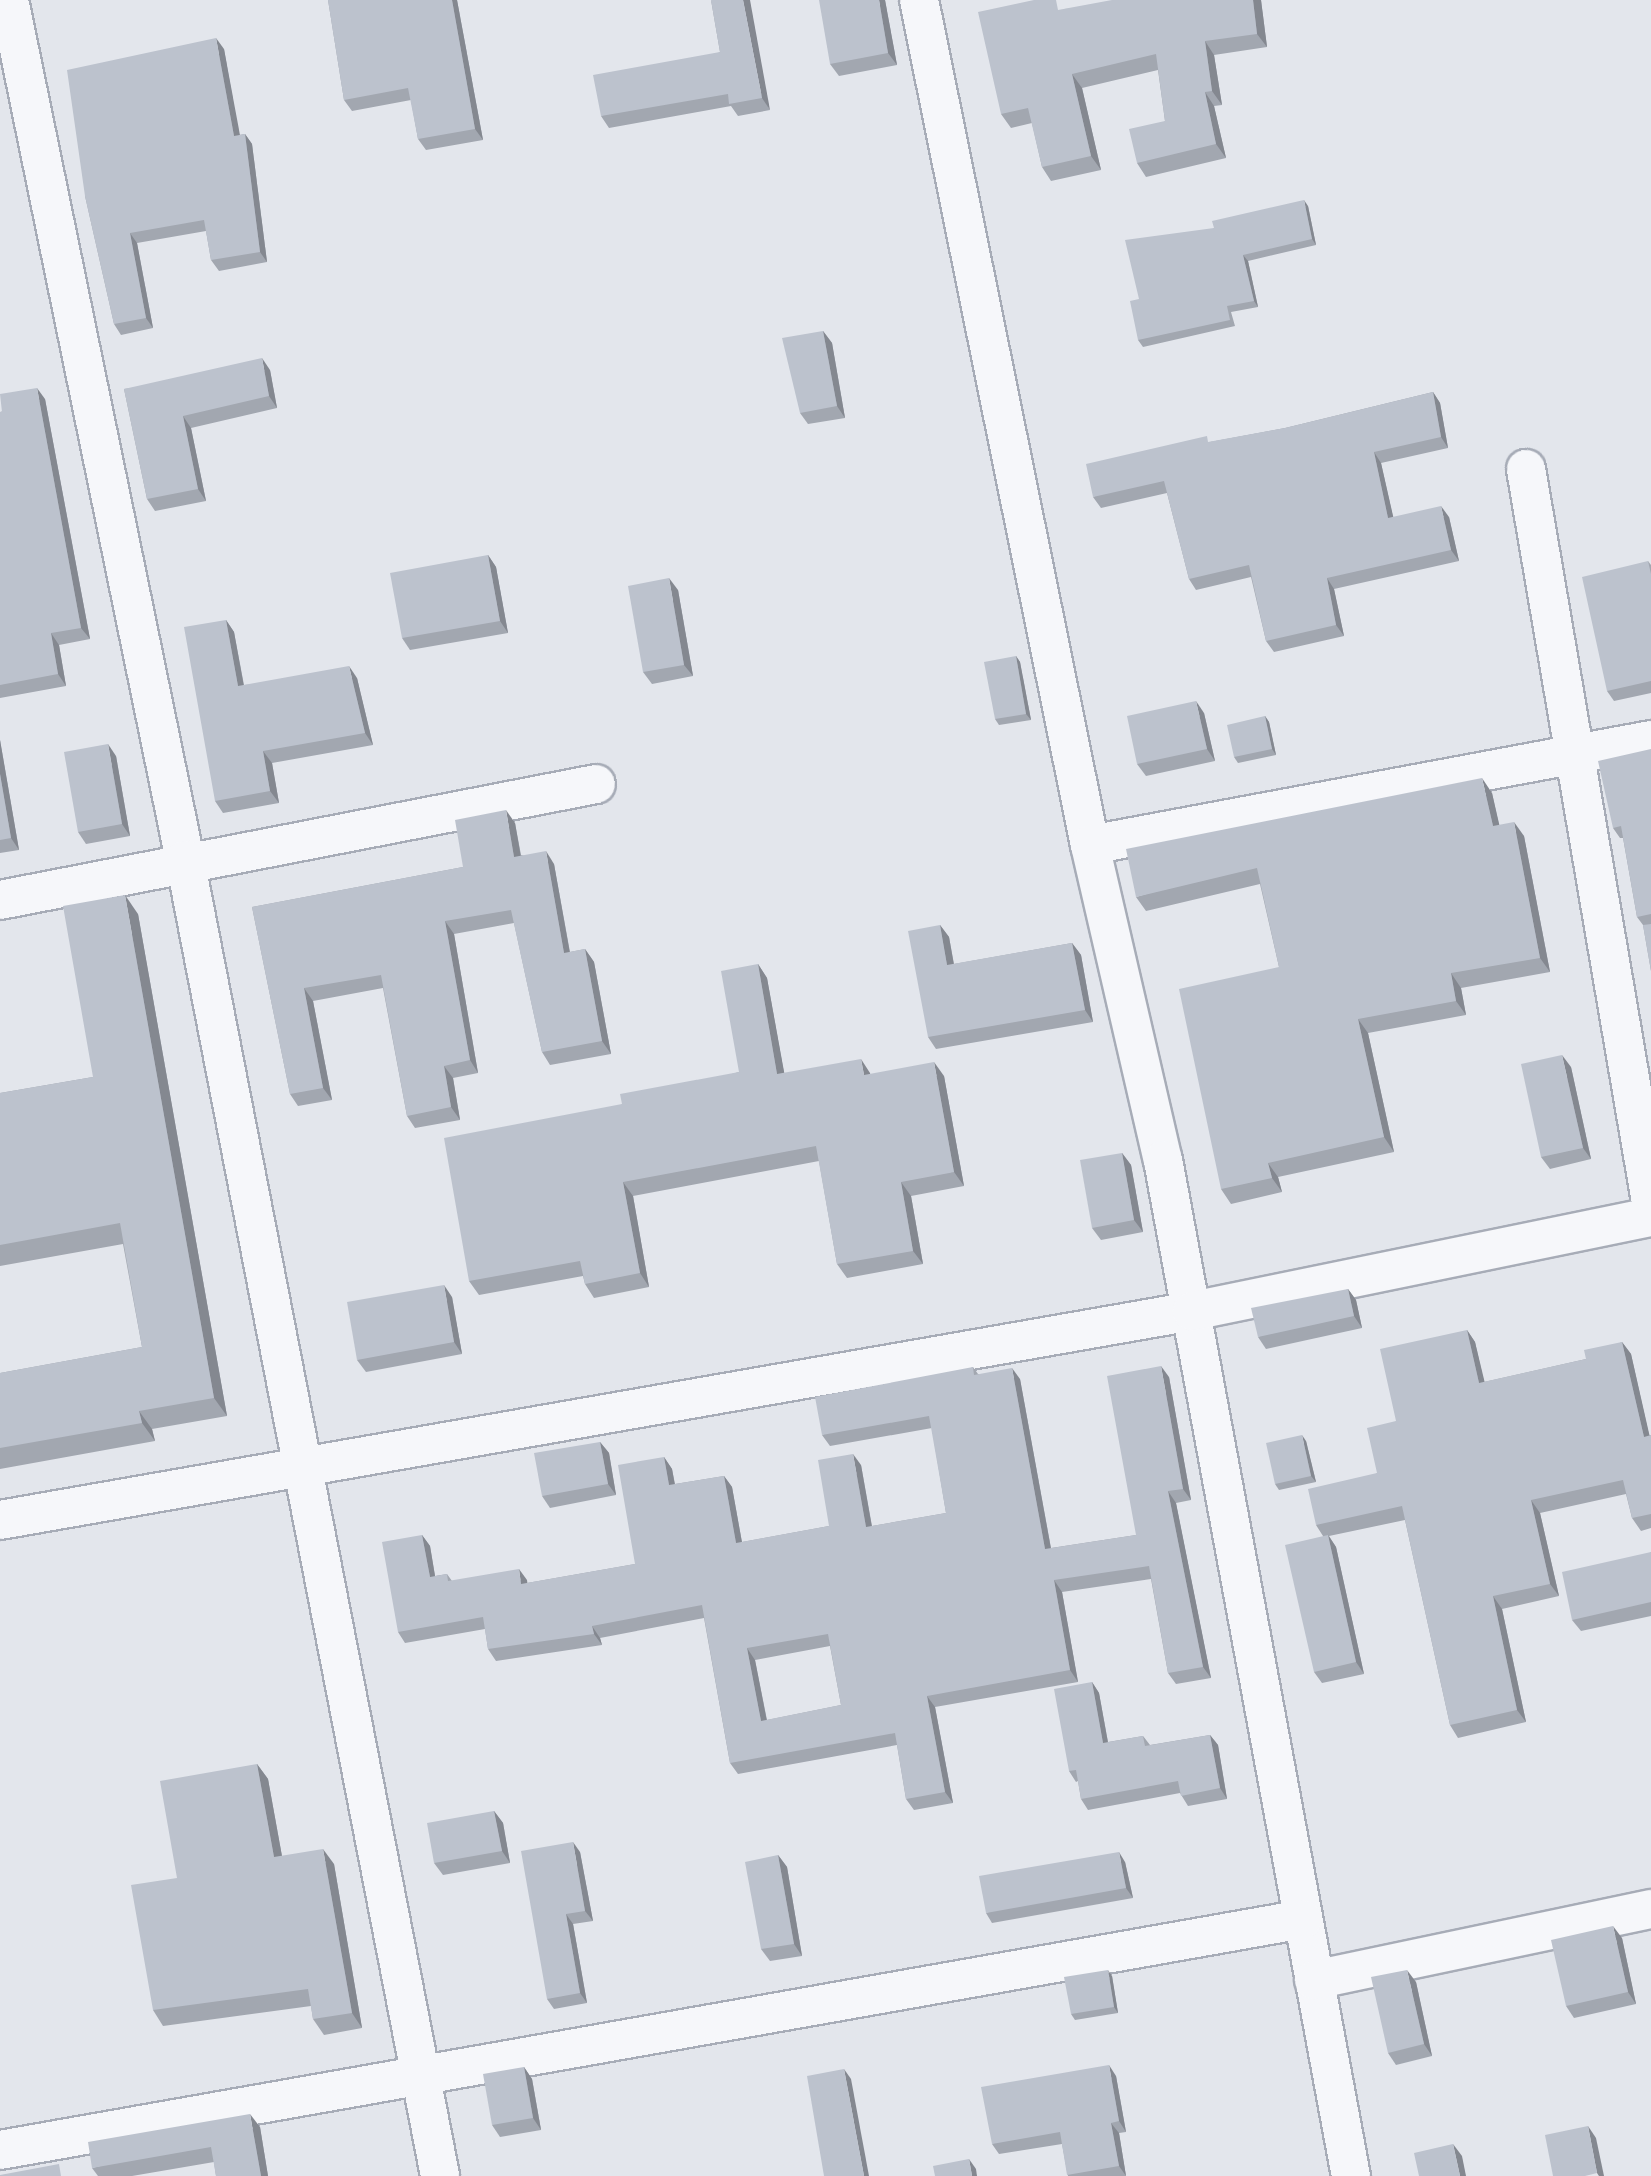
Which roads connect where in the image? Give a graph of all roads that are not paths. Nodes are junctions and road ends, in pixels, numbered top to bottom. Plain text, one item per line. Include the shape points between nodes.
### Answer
1 (9, 0) edge
2 (919, 0) edge
3 (1526, 469) dead end
4 (1651, 740) edge
5 (1570, 756) junction
6 (596, 784) dead end
7 (1090, 845) junction
8 (185, 860) junction
9 (0, 900) edge
10 (1651, 1202) edge
11 (1651, 1217) edge
12 (1192, 1311) junction
13 (303, 1466) junction
14 (0, 1520) edge
15 (1651, 1909) edge
16 (1303, 1919) junction
17 (1314, 1980) junction
18 (420, 2071) junction
19 (0, 2150) edge
20 (440, 2176) edge
21 (1351, 2176) edge

1 - 8 street
2 - 7 street
3 - 5 street
4 - 5 street
5 - 7 street
5 - 10 street
6 - 8 street
7 - 12 street
8 - 9 street
8 - 13 street
11 - 12 street
12 - 13 street
12 - 16 street
13 - 14 street
13 - 18 street
15 - 17 street
16 - 17 street
16 - 18 street
17 - 21 street
18 - 19 street
18 - 20 street

